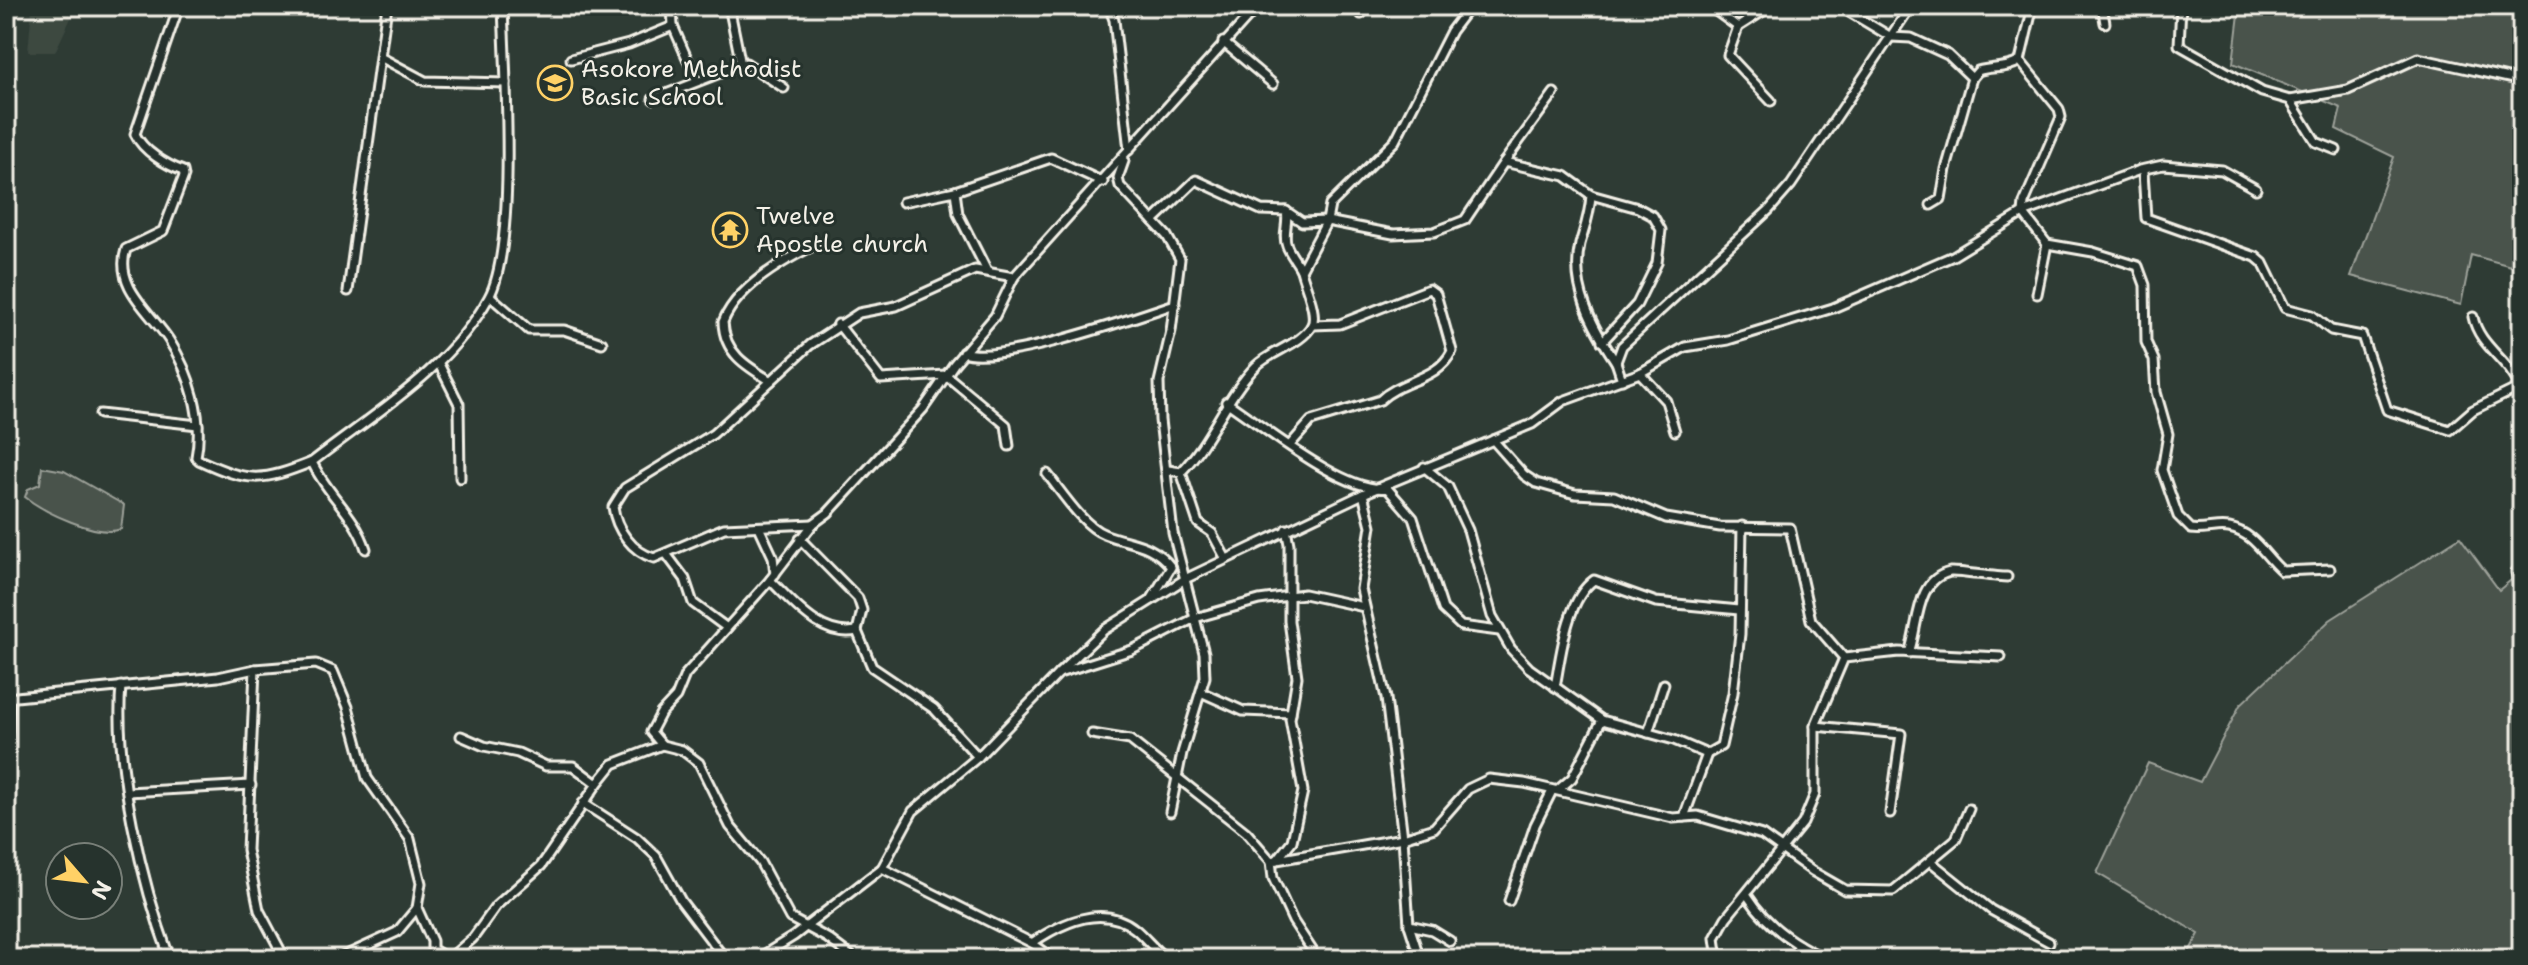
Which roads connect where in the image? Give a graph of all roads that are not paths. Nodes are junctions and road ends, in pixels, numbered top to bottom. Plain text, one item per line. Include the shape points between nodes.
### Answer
1 (179, 6) edge
2 (387, 6) edge
3 (503, 6) edge
4 (672, 6) edge
5 (729, 6) edge
6 (1109, 6) edge
7 (1258, 6) edge
8 (1367, 6) edge
9 (1470, 6) edge
10 (1709, 6) edge
11 (1771, 6) edge
12 (1839, 6) edge
13 (1911, 6) edge
14 (2033, 6) edge
15 (2102, 6) edge
16 (2181, 6) edge
17 (1361, 14) dead end
18 (2105, 23) dead end
19 (673, 26) junction
20 (1738, 27) junction
21 (1891, 37) junction
22 (1223, 42) junction
23 (382, 58) junction
24 (571, 59) dead end
25 (2020, 61) junction
26 (741, 65) junction
27 (1972, 78) junction
28 (697, 81) junction
29 (2522, 81) edge
30 (506, 83) junction
31 (1273, 84) dead end
32 (784, 88) dead end
33 (1554, 93) dead end
34 (653, 99) dead end
35 (2290, 100) junction
36 (1771, 101) dead end
37 (1130, 149) junction
38 (2336, 150) dead end
39 (1504, 162) junction
40 (2140, 170) junction
41 (1103, 182) junction
42 (2256, 189) dead end
43 (955, 191) junction
44 (1591, 195) junction
45 (903, 202) dead end
46 (1931, 205) dead end
47 (1286, 211) junction
48 (2023, 213) junction
49 (1153, 221) junction
50 (1327, 221) junction
51 (2047, 244) junction
52 (815, 245) dead end
53 (1301, 270) junction
54 (987, 271) junction
55 (1014, 277) junction
56 (348, 291) dead end
57 (2037, 294) dead end
58 (490, 296) junction
59 (1175, 304) junction
60 (2473, 317) dead end
61 (838, 324) junction
62 (1312, 325) junction
63 (1602, 342) junction
64 (602, 343) dead end
65 (963, 352) junction
66 (1616, 362) junction
67 (439, 364) junction
68 (1640, 373) junction
69 (946, 375) junction
70 (1622, 380) junction
71 (771, 381) junction
72 (2521, 388) edge
73 (1226, 402) junction
74 (100, 414) dead end
75 (198, 425) junction
76 (1675, 431) dead end
77 (1493, 440) junction
78 (1290, 445) junction
79 (1009, 446) dead end
80 (2522, 460) edge
81 (312, 462) junction
82 (1424, 467) junction
83 (2522, 468) edge
84 (1168, 470) junction
85 (1181, 472) junction
86 (1047, 474) dead end
87 (460, 478) dead end
88 (1372, 491) junction
89 (1363, 494) junction
90 (813, 524) junction
91 (1742, 526) junction
92 (760, 529) junction
93 (1286, 529) junction
94 (800, 539) junction
95 (366, 549) dead end
96 (667, 555) junction
97 (1226, 559) junction
98 (2522, 563) edge
99 (2330, 569) dead end
100 (773, 577) junction
101 (2007, 577) dead end
102 (1185, 579) junction
103 (2519, 589) dead end
104 (1288, 596) junction
105 (1150, 602) junction
106 (1364, 607) junction
107 (1739, 610) junction
108 (1195, 618) junction
109 (727, 628) junction
110 (857, 631) junction
111 (1499, 631) junction
112 (1909, 653) junction
113 (2001, 657) dead end
114 (1844, 658) junction
115 (255, 669) junction
116 (1059, 673) junction
117 (1664, 684) dead end
118 (121, 686) junction
119 (1555, 687) junction
120 (1203, 693) junction
121 (8, 698) edge
122 (1291, 713) junction
123 (1602, 720) junction
124 (1815, 726) junction
125 (1648, 733) junction
126 (1092, 734) dead end
127 (461, 736) dead end
128 (662, 745) junction
129 (1707, 754) junction
130 (978, 757) junction
131 (1176, 777) junction
132 (597, 784) junction
133 (6, 785) edge
134 (251, 785) junction
135 (1555, 791) junction
136 (128, 792) junction
137 (583, 803) junction
138 (1969, 809) dead end
139 (1170, 812) dead end
140 (1890, 813) dead end
141 (1684, 817) junction
142 (1403, 838) junction
143 (1780, 848) junction
144 (1274, 860) junction
145 (1930, 861) junction
146 (882, 868) junction
147 (1747, 895) junction
148 (1509, 901) dead end
149 (417, 908) junction
150 (1409, 925) junction
151 (803, 928) junction
152 (1450, 941) dead end
153 (2049, 942) dead end
154 (1032, 943) junction
155 (1799, 945) junction
156 (1312, 950) dead end
157 (170, 959) edge
158 (285, 959) edge
159 (338, 959) edge
160 (448, 959) edge
161 (725, 959) edge
162 (757, 959) edge
163 (855, 959) edge
164 (1054, 959) edge
165 (1167, 959) edge
166 (1420, 959) edge
167 (1718, 959) edge
168 (1792, 959) edge
169 (1827, 959) edge

1 - 75 street via 135,134 139,144 184,176 163,231 130,245 124,254 133,295 177,355 190,385
2 - 23 street
3 - 30 street
4 - 19 street
5 - 26 street
6 - 37 street
7 - 22 street
8 - 17 street
9 - 50 street via 1451,31 1395,141 1338,195
10 - 20 street
11 - 20 street
12 - 21 street
13 - 21 street
14 - 25 street
15 - 18 street
16 - 35 street via 2179,45 2262,92
19 - 24 street
19 - 28 street
20 - 36 street via 1728,55
21 - 27 street via 1911,38 1948,55
21 - 66 street via 1791,185 1622,346
22 - 31 street
22 - 37 street
23 - 30 street via 425,81
23 - 56 street
25 - 27 street via 2002,70 1978,71
25 - 48 street via 2061,117
26 - 28 street
26 - 32 street via 752,66
27 - 46 street via 1941,199
28 - 34 street
29 - 35 street via 2418,58 2348,90
30 - 58 street via 503,232
33 - 39 street
35 - 38 street via 2316,142
37 - 41 street
37 - 49 street via 1119,169 1120,186
39 - 44 street via 1565,176
39 - 50 street via 1465,220 1434,232 1393,234
40 - 42 street via 2163,165 2222,170
40 - 48 street
40 - 72 street via 2146,218 2256,257 2285,308 2312,315 2331,330 2362,336 2387,410 2450,430 2473,410
41 - 43 street via 1051,158
41 - 55 street
43 - 45 street
43 - 54 street via 958,214
44 - 63 street via 1577,272 1579,291
44 - 63 street via 1638,208 1653,216 1661,230 1657,263 1637,304
47 - 49 street via 1261,210 1196,180
47 - 50 street via 1302,222
47 - 53 street via 1287,247
48 - 51 street
48 - 68 street via 1953,256 1868,295 1728,340 1685,347
49 - 59 street via 1180,259
50 - 53 street
51 - 57 street
51 - 99 street via 2138,266 2145,285 2146,342 2168,434 2162,470 2178,516 2191,529 2231,528 2244,534 2282,571
52 - 71 street via 769,272 735,301 723,322 729,348
53 - 62 street
54 - 55 street
54 - 61 street via 963,273 896,306 859,313
55 - 65 street via 995,316
58 - 64 street via 529,330 564,330
58 - 67 street
59 - 65 street via 1094,331 989,356
59 - 84 street via 1159,382
60 - 72 street via 2476,334 2513,370
61 - 69 street via 881,379
61 - 71 street
62 - 73 street via 1263,359
62 - 78 street via 1340,324 1429,289 1436,294 1452,351 1434,372 1380,400 1311,421
63 - 66 street
65 - 69 street
66 - 70 street
67 - 81 street
67 - 87 street via 459,404
68 - 70 street
68 - 76 street via 1666,401
69 - 79 street via 1006,425
69 - 90 street via 923,409
70 - 77 street via 1563,401 1532,424
71 - 96 street via 713,434 625,488 613,507 632,547 654,558
73 - 78 street
73 - 85 street via 1210,436
74 - 75 street
75 - 81 street via 196,457 233,473 263,479
77 - 82 street
77 - 91 street via 1536,483 1575,494 1614,496 1666,518
78 - 88 street via 1321,470 1349,477
80 - 83 street
81 - 95 street via 359,527
82 - 88 street
82 - 111 street via 1448,487 1455,501
84 - 85 street
84 - 102 street via 1173,533
85 - 97 street via 1198,523 1212,533
86 - 105 street via 1078,513 1104,534 1153,550 1168,563 1171,567
88 - 89 street
88 - 111 street via 1387,488 1413,518 1443,609 1461,626
89 - 93 street
89 - 106 street via 1371,526 1361,573
90 - 92 street
90 - 94 street
91 - 107 street
91 - 114 street via 1793,531 1811,620
92 - 96 street via 724,528
92 - 100 street via 773,557
93 - 97 street
93 - 104 street
94 - 100 street
94 - 110 street via 858,598 862,610
96 - 109 street via 685,579 693,603
97 - 102 street
98 - 103 street via 2516,572
100 - 109 street
100 - 110 street via 820,626 843,634
101 - 112 street via 1952,571 1931,581 1923,591
102 - 105 street
102 - 108 street
104 - 106 street
104 - 108 street
104 - 122 street via 1297,677
105 - 116 street via 1104,630
106 - 142 street via 1386,698
107 - 119 street via 1656,602 1594,580 1566,626
107 - 129 street via 1733,693 1721,746
108 - 116 street via 1132,650
108 - 120 street via 1204,653
109 - 128 street via 685,675 676,697 656,721 651,732
110 - 130 street via 872,667 934,709
111 - 119 street via 1529,668
112 - 113 street
112 - 114 street
114 - 124 street
115 - 118 street
115 - 134 street
115 - 149 street via 316,664 333,671 367,778 410,839 421,883
116 - 130 street
117 - 125 street
118 - 121 street
118 - 136 street via 118,720
119 - 123 street
120 - 122 street via 1243,711
120 - 131 street
121 - 133 street
122 - 144 street via 1303,791 1292,841
123 - 125 street
123 - 135 street via 1572,778
124 - 140 street via 1901,734
124 - 143 street via 1815,794 1803,823
125 - 129 street
126 - 131 street via 1130,740
127 - 132 street via 546,766 573,766
128 - 132 street via 613,764
128 - 151 street via 682,750 699,763 730,826 760,862 790,918
129 - 141 street
130 - 146 street via 913,811
131 - 139 street
131 - 144 street
132 - 137 street
134 - 136 street
134 - 158 street via 251,881 259,910
135 - 141 street
135 - 142 street via 1489,779 1468,789 1434,828
135 - 148 street via 1535,825
136 - 157 street
137 - 160 street via 541,866
137 - 161 street via 656,856 681,901
138 - 145 street via 1956,839
141 - 143 street via 1698,816 1762,835
142 - 144 street
142 - 150 street
143 - 145 street via 1845,890 1893,891
143 - 147 street
144 - 156 street via 1273,878
145 - 153 street via 1991,910
146 - 151 street
146 - 154 street
147 - 155 street via 1760,916
147 - 167 street via 1715,938
149 - 159 street via 397,932
149 - 160 street via 432,949
150 - 152 street
150 - 166 street
151 - 162 street
151 - 163 street
154 - 164 street
154 - 165 street via 1057,926 1088,917 1115,918
155 - 168 street
155 - 169 street

